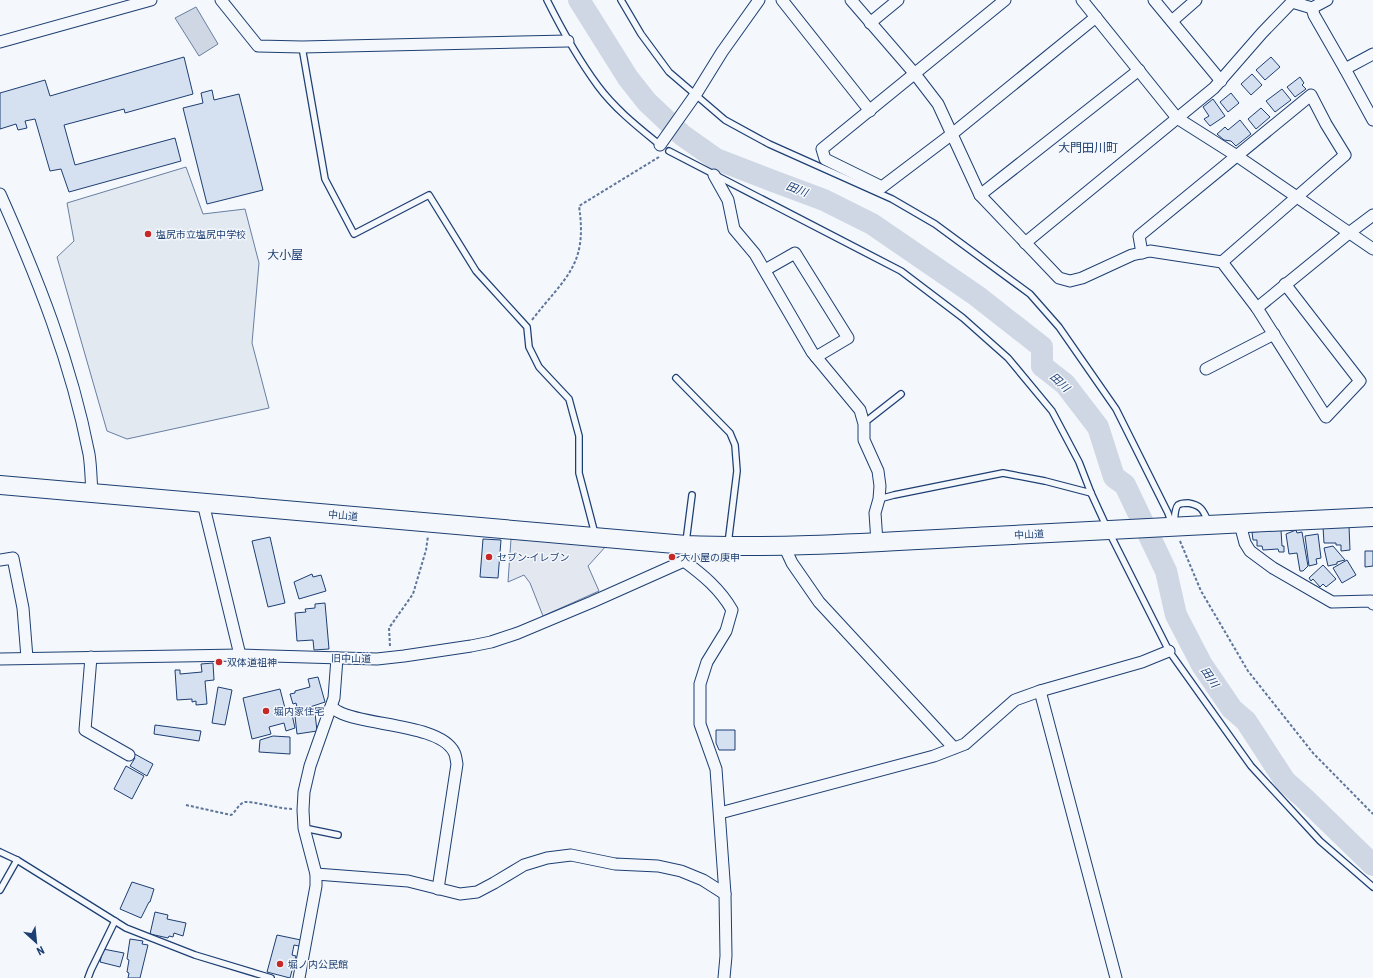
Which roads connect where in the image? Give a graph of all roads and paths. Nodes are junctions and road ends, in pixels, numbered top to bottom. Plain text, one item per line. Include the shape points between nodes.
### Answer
1 (151, 0) edge
2 (221, 0) edge
3 (546, 0) edge
4 (621, 0) edge
5 (759, 0) edge
6 (782, 0) edge
7 (851, 0) edge
8 (898, 0) edge
9 (1005, 0) edge
10 (1082, 0) edge
11 (1154, 0) edge
12 (1196, 0) edge
13 (1327, 0) edge
14 (1292, 1) edge
15 (1312, 8) junction
16 (1096, 17) junction
17 (1172, 21) junction
18 (870, 23) junction
19 (568, 41) junction
20 (0, 42) edge
21 (302, 47) junction
22 (1373, 54) edge
23 (1346, 69) junction
24 (1139, 70) junction
25 (915, 74) junction
26 (1221, 81) junction
27 (695, 95) junction
28 (870, 111) junction
29 (1177, 118) junction
30 (1373, 120) edge
31 (952, 134) junction
32 (664, 146) junction
33 (1237, 156) junction
34 (714, 175) junction
35 (0, 194) edge
36 (980, 195) junction
37 (1296, 197) junction
38 (1373, 216) edge
39 (1349, 233) junction
40 (1025, 243) junction
41 (1373, 249) edge
42 (1142, 253) junction
43 (1222, 262) junction
44 (765, 270) junction
45 (1286, 284) junction
46 (1257, 308) junction
47 (527, 327) junction
48 (1274, 334) junction
49 (816, 357) junction
50 (1206, 369) dead end
51 (676, 378) dead end
52 (900, 394) dead end
53 (864, 424) junction
54 (0, 485) edge
55 (92, 493) junction
56 (1091, 493) junction
57 (692, 495) dead end
58 (880, 499) junction
59 (203, 503) junction
60 (1373, 517) edge
61 (430, 522) junction
62 (1240, 524) junction
63 (1173, 526) junction
64 (1111, 530) junction
65 (596, 537) junction
66 (877, 542) junction
67 (727, 546) junction
68 (784, 546) junction
69 (685, 553) junction
70 (0, 560) edge
71 (1373, 604) edge
72 (1170, 651) junction
73 (240, 655) junction
74 (91, 657) junction
75 (27, 658) junction
76 (337, 658) junction
77 (390, 658) junction
78 (0, 659) edge
79 (1040, 691) junction
80 (331, 707) junction
81 (954, 748) junction
82 (129, 755) dead end
83 (186, 806) dead end
84 (303, 810) junction
85 (720, 813) junction
86 (1373, 814) edge
87 (304, 828) junction
88 (338, 835) dead end
89 (0, 852) edge
90 (17, 860) junction
91 (316, 874) junction
92 (1373, 887) edge
93 (438, 889) junction
94 (0, 890) edge
95 (725, 894) junction
96 (115, 921) junction
97 (88, 978) edge
98 (271, 978) edge
99 (299, 978) edge
100 (724, 978) edge
101 (1116, 978) edge

1 - 20 street
2 - 21 street via 258,46
3 - 19 lane
4 - 27 lane via 660,62
5 - 27 street
6 - 28 street
7 - 18 street
8 - 18 street
9 - 25 street
10 - 16 street
11 - 17 street
12 - 17 street
13 - 15 street
14 - 15 street
14 - 26 street
15 - 23 street
16 - 24 street
16 - 31 street
17 - 26 street
18 - 25 street
19 - 21 street
19 - 32 lane via 599,87 626,117
21 - 47 lane via 325,179 354,234 429,195 476,270
22 - 23 street
23 - 30 street
24 - 29 street
24 - 36 street
25 - 28 street
25 - 31 street via 938,104
26 - 29 street
27 - 32 street
27 - 63 lane via 725,120 770,144 892,199 935,224 1030,294 1059,327 1116,410
28 - 31 street via 822,149 825,159 882,187
29 - 33 street
29 - 40 street
31 - 36 street
32 - 34 lane
32 - 47 path via 579,206 582,226 580,250 571,271
33 - 37 street
33 - 37 street via 1311,94 1345,155
33 - 42 street via 1139,236
34 - 44 street via 728,200 734,230
34 - 56 lane via 901,271 963,318 1008,358 1052,411 1079,462
35 - 55 street via 30,262 58,338 89,455
36 - 40 street
37 - 39 street
37 - 43 street
38 - 39 street
39 - 41 street
39 - 45 street
40 - 42 street via 1059,278 1070,281
42 - 43 street via 1150,251
43 - 46 street
44 - 49 street
44 - 49 street via 795,253 848,338
45 - 46 street
45 - 48 street via 1360,381 1326,417
46 - 48 street
47 - 65 lane via 529,347 539,367 569,399 579,436 579,473
48 - 50 street
49 - 53 street via 860,410
51 - 67 lane via 730,433 735,445 737,471
52 - 53 lane
53 - 58 street via 864,440 878,471
54 - 55 highway, 中山道
55 - 59 highway, 中山道
56 - 58 lane via 1004,473
56 - 64 lane
57 - 69 lane
58 - 66 street via 875,513
59 - 61 highway, 中山道
59 - 73 street
60 - 62 highway, 中山道
61 - 65 highway, 中山道
61 - 77 path via 426,550 413,594 389,628
62 - 63 highway, 中山道
62 - 71 street via 1250,551 1273,568 1332,602
63 - 64 highway, 中山道
63 - 86 path via 1201,591 1248,671 1313,753
64 - 66 highway, 中山道
64 - 72 lane
65 - 69 highway, 中山道
66 - 68 highway, 中山道
67 - 68 highway, 中山道
67 - 69 highway, 中山道
68 - 81 street via 792,563 819,602
69 - 77 street, 旧中山道 via 553,619 491,642
69 - 85 street via 698,571 727,600 732,610 726,631 707,662 700,684 700,724 716,769
70 - 75 street via 13,558 23,608
72 - 79 street via 1142,662
72 - 92 lane via 1251,766 1320,841
73 - 74 street, 旧中山道
73 - 76 street, 旧中山道
74 - 75 street, 旧中山道
74 - 82 street via 85,730
75 - 78 street, 旧中山道
76 - 77 street, 旧中山道
76 - 80 street
79 - 81 street via 1016,700 965,744
79 - 101 street
80 - 84 street via 310,766
80 - 93 street via 339,713 364,720 424,732 450,746 455,752 457,764
81 - 85 street via 934,756
83 - 84 path via 231,815 245,802
84 - 87 street
85 - 95 street
87 - 88 lane
87 - 91 street
89 - 90 lane
90 - 94 lane
90 - 96 lane
91 - 93 street via 408,881
91 - 99 street
93 - 95 street via 460,894 477,892 524,865 547,858 571,855 615,864 658,866 681,871 703,880
95 - 100 street
96 - 97 lane
96 - 98 lane via 126,928 195,955

